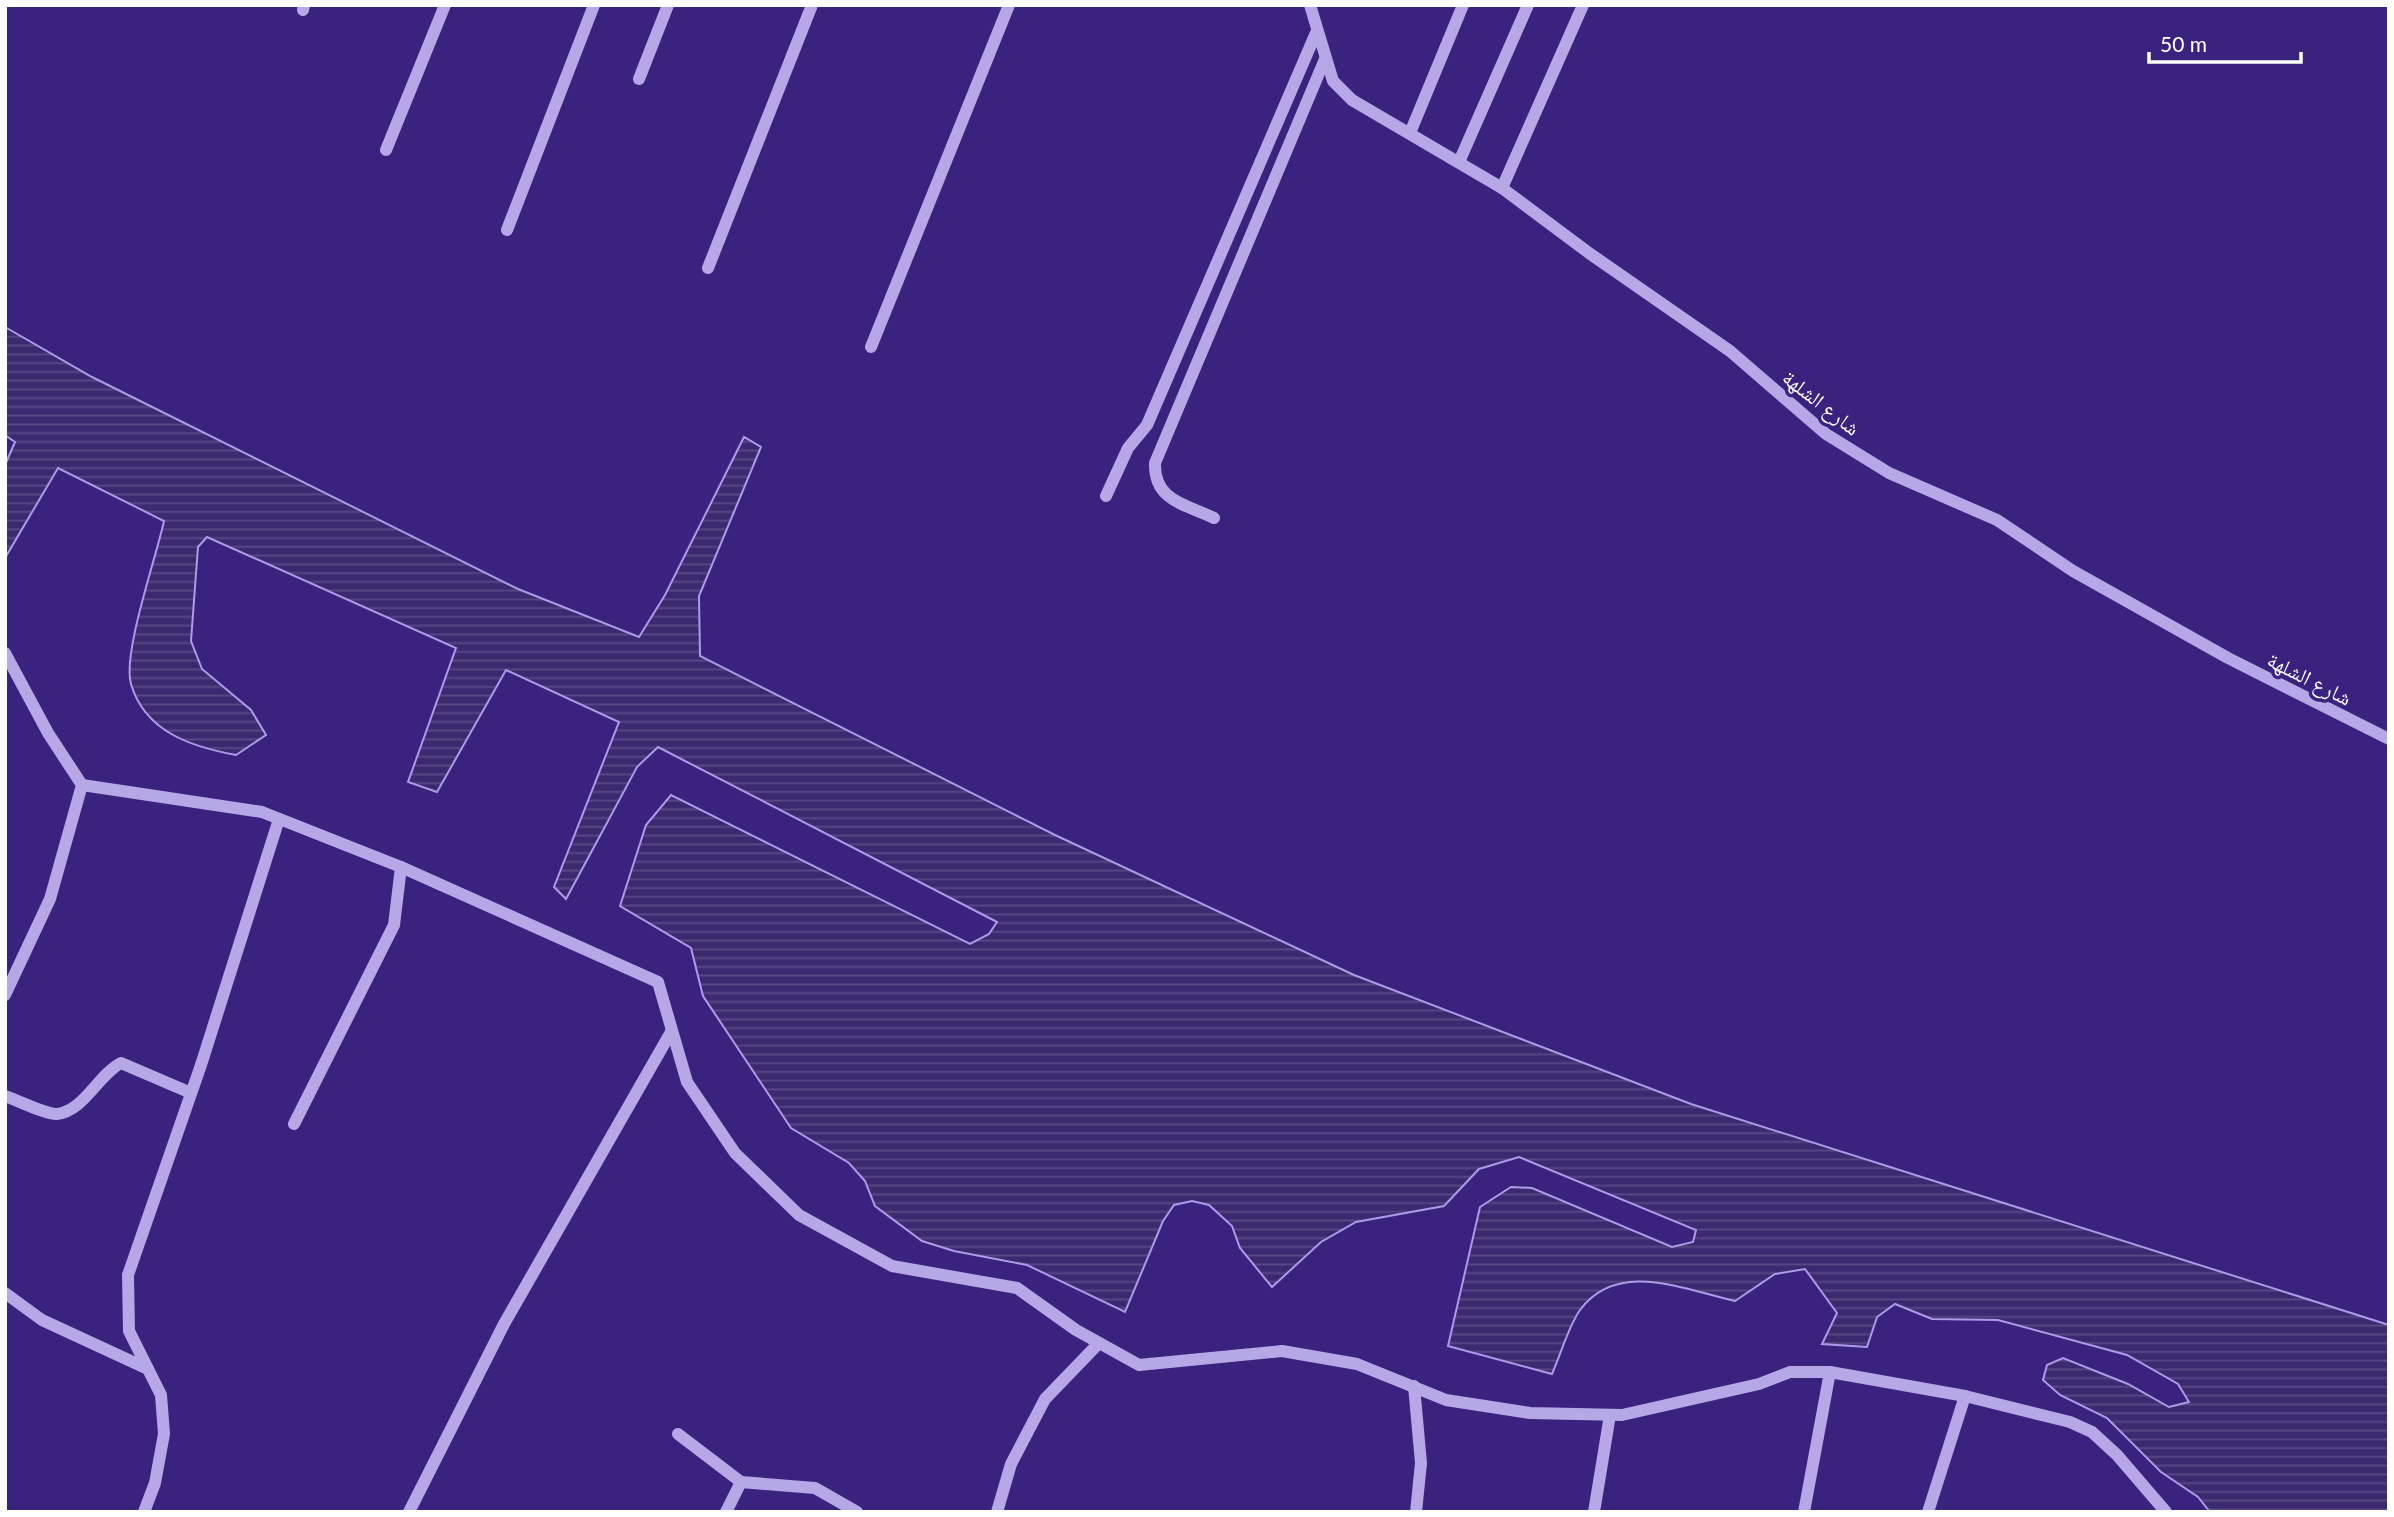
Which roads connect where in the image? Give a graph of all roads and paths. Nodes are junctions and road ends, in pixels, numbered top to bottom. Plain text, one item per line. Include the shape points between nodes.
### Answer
1 (445, 5) edge
2 (594, 5) edge
3 (668, 5) edge
4 (812, 5) edge
5 (1009, 5) edge
6 (1462, 5) edge
7 (1528, 5) edge
8 (1583, 5) edge
9 (1314, 6) edge
10 (1317, 33) junction
11 (1325, 59) junction
12 (639, 79) dead end
13 (1410, 134) junction
14 (386, 149) dead end
15 (1459, 162) junction
16 (1502, 188) junction
17 (507, 230) dead end
18 (708, 268) dead end
19 (871, 347) dead end
20 (1106, 496) dead end
21 (1214, 518) dead end
22 (5, 653) edge
23 (2389, 739) edge
24 (82, 785) junction
25 (279, 819) junction
26 (401, 867) junction
27 (5, 995) edge
28 (671, 1032) junction
29 (191, 1093) junction
30 (5, 1096) edge
31 (294, 1124) dead end
32 (5, 1293) edge
33 (1099, 1343) junction
34 (148, 1369) junction
35 (1830, 1372) junction
36 (1414, 1386) junction
37 (1965, 1396) junction
38 (1610, 1415) junction
39 (678, 1434) dead end
40 (741, 1482) junction
41 (144, 1512) edge
42 (409, 1512) edge
43 (726, 1512) edge
44 (857, 1512) edge
45 (998, 1512) edge
46 (1416, 1512) edge
47 (1594, 1512) edge
48 (1804, 1512) edge
49 (1928, 1512) edge
50 (2166, 1512) edge

1 - 14 street
2 - 17 street
3 - 12 street
4 - 18 street
5 - 19 street
6 - 13 street
7 - 15 street
8 - 16 street
9 - 10 street, شارع الشلهة
10 - 11 street, شارع الشلهة
10 - 20 street via 1147,425 1128,448
11 - 13 street, شارع الشلهة via 1333,81 1352,100
11 - 21 street via 1155,463 1154,480 1164,495
13 - 15 street, شارع الشلهة
15 - 16 street, شارع الشلهة
16 - 23 street, شارع الشلهة via 1730,351 1826,434 1889,473 1997,520 2073,571 2192,638
22 - 24 street
24 - 25 street via 250,810
24 - 27 street via 50,899
25 - 26 street
25 - 29 street
26 - 28 street via 658,982
26 - 31 street via 394,925
28 - 33 street via 687,1082 735,1153 799,1215 892,1266 1017,1288
28 - 42 street via 504,1324
29 - 30 street via 121,1063 74,1108 56,1114
29 - 34 street via 128,1275 129,1331
32 - 34 street via 42,1320
33 - 36 street via 1139,1365 1282,1351 1357,1364
33 - 45 street via 1045,1399 1011,1464
34 - 41 street via 161,1395 164,1434
35 - 37 street
35 - 38 street via 1790,1372 1759,1384
35 - 48 street
36 - 38 street via 1446,1400 1481,1406 1530,1413
36 - 46 street via 1421,1462
37 - 49 street
37 - 50 street via 2070,1422 2092,1432
38 - 47 street
39 - 40 street
40 - 43 street
40 - 44 street via 815,1488

